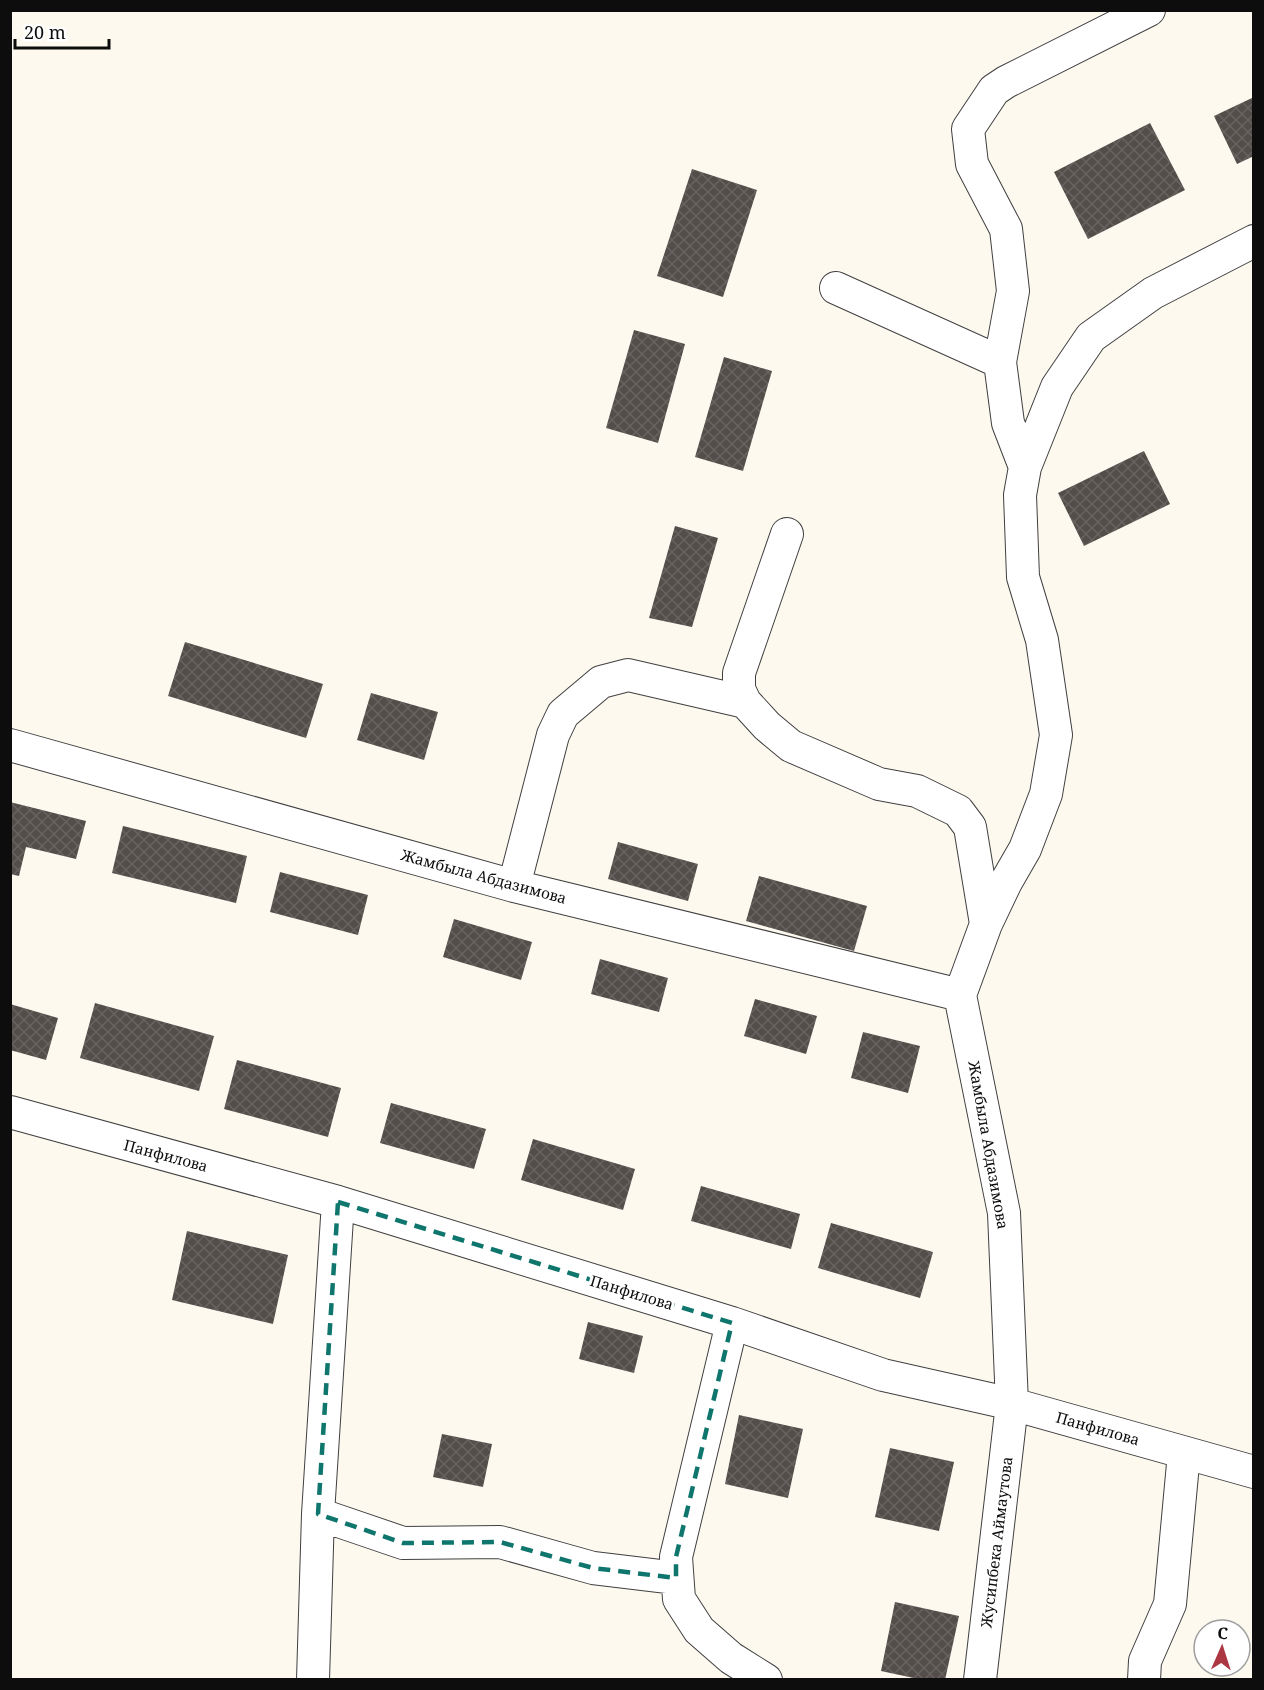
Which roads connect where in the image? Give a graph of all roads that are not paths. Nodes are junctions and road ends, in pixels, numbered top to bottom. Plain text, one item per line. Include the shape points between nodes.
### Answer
1 (1149, 10) edge
2 (1254, 241) edge
3 (836, 288) dead end
4 (1000, 362) junction
5 (1025, 467) junction
6 (787, 534) dead end
7 (745, 702) junction
8 (10, 745) edge
9 (514, 886) junction
10 (986, 924) junction
11 (960, 995) junction
12 (10, 1112) edge
13 (338, 1202) junction
14 (732, 1323) junction
15 (1012, 1404) junction
16 (1184, 1453) junction
17 (1254, 1472) edge
18 (318, 1514) junction
19 (676, 1578) junction
20 (313, 1680) edge
21 (766, 1680) edge
22 (980, 1680) edge
23 (1144, 1680) edge

1 - 4 street via 1006,82 994,90 968,129 972,164 1006,229 1012,291
2 - 5 street via 1153,293 1091,336 1057,387
3 - 4 street
4 - 5 street via 1008,423
5 - 10 street via 1020,495 1023,577 1041,640 1056,735 1046,794 1025,849
6 - 7 street via 739,673 738,689
7 - 9 street via 628,675 601,682 563,714 553,735
7 - 10 street via 791,746 879,784 917,791 958,811 970,827
8 - 9 street, Жамбыла Абдазимова
9 - 11 street, Жамбыла Абдазимова
10 - 11 street
11 - 15 street, Жамбыла Абдазимова via 1004,1213
12 - 13 street, Панфилова
13 - 14 street, Панфилова
13 - 18 street
14 - 15 street, Панфилова via 883,1375
14 - 19 street via 676,1557
15 - 16 street, Панфилова
15 - 22 street, Жусипбека Аймаутова
16 - 17 street, Панфилова
16 - 23 street via 1170,1604 1145,1661
18 - 19 street via 403,1543 500,1542 593,1568
18 - 20 street
19 - 21 street via 679,1599 699,1630 731,1658

